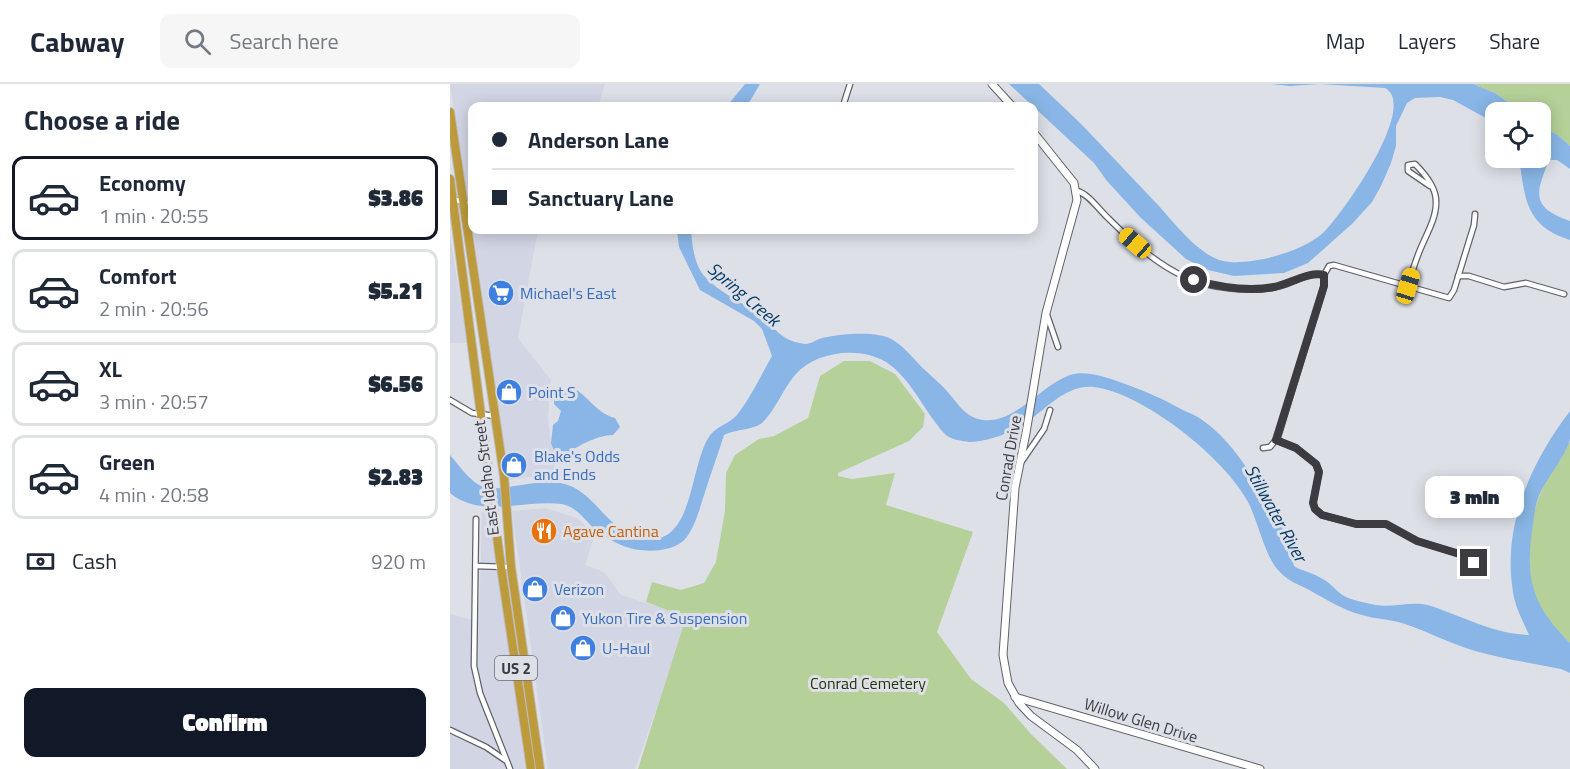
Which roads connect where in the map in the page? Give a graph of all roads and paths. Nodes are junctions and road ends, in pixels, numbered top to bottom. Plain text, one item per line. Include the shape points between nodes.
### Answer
1 (850, 84) edge
2 (992, 84) edge
3 (844, 102) edge
4 (1008, 102) edge
5 (450, 112) edge
6 (450, 129) edge
7 (1038, 138) edge
8 (455, 139) junction
9 (450, 180) edge
10 (1430, 186) junction
11 (1077, 191) junction
12 (453, 199) junction
13 (468, 203) edge
14 (1475, 214) dead end
15 (472, 234) edge
16 (1324, 275) junction
17 (1458, 276) junction
18 (1408, 286) junction
19 (1564, 294) dead end
20 (1047, 308) junction
21 (1058, 347) dead end
22 (450, 400) edge
23 (1050, 410) dead end
24 (481, 414) junction
25 (495, 416) junction
26 (1276, 440) junction
27 (1263, 448) dead end
28 (1017, 474) junction
29 (476, 519) dead end
30 (1474, 563) dead end
31 (476, 566) junction
32 (506, 567) junction
33 (506, 597) junction
34 (525, 662) junction
35 (1015, 697) junction
36 (450, 730) edge
37 (509, 767) edge
38 (531, 769) edge
39 (540, 769) edge
40 (1095, 769) edge
41 (1260, 769) edge

1 - 3 street
2 - 4 main road
5 - 8 highway, East Idaho Street / US 2
6 - 8 highway
7 - 11 main road
8 - 13 highway, East Idaho Street / US 2
9 - 12 highway, East Idaho Street / US 2
10 - 10 street via 1415,164 1408,165 1412,175
10 - 18 street via 1436,201 1434,212
11 - 16 street via 1152,256 1194,280 1259,289 1316,273
11 - 20 main road, Conrad Drive via 1076,208
12 - 13 street
12 - 24 highway, East Idaho Street / US 2
14 - 17 street
15 - 25 highway, East Idaho Street / US 2
16 - 18 street via 1334,265
16 - 26 street via 1324,286
17 - 18 street via 1449,298
17 - 19 street via 1504,287 1527,283
20 - 21 street
20 - 28 main road, Conrad Drive
22 - 24 street
23 - 28 street via 1044,429
24 - 25 street
24 - 32 highway, East Idaho Street / US 2
25 - 32 highway, East Idaho Street / US 2 via 504,476
26 - 27 street
26 - 30 street via 1296,448 1316,464 1319,472 1313,503 1322,515 1356,524 1386,524 1417,541 1466,556
28 - 35 main road, Conrad Drive via 1003,655
29 - 31 street
31 - 32 street
31 - 37 street via 474,666 480,693
32 - 33 highway, East Idaho Street / US 2
32 - 34 highway, East Idaho Street / US 2
33 - 34 highway
33 - 38 highway, East Idaho Street / US 2
34 - 39 highway, East Idaho Street / US 2
35 - 40 main road, Conrad Drive via 1031,716 1077,750
35 - 41 main road, Willow Glen Drive
36 - 37 street via 486,747

